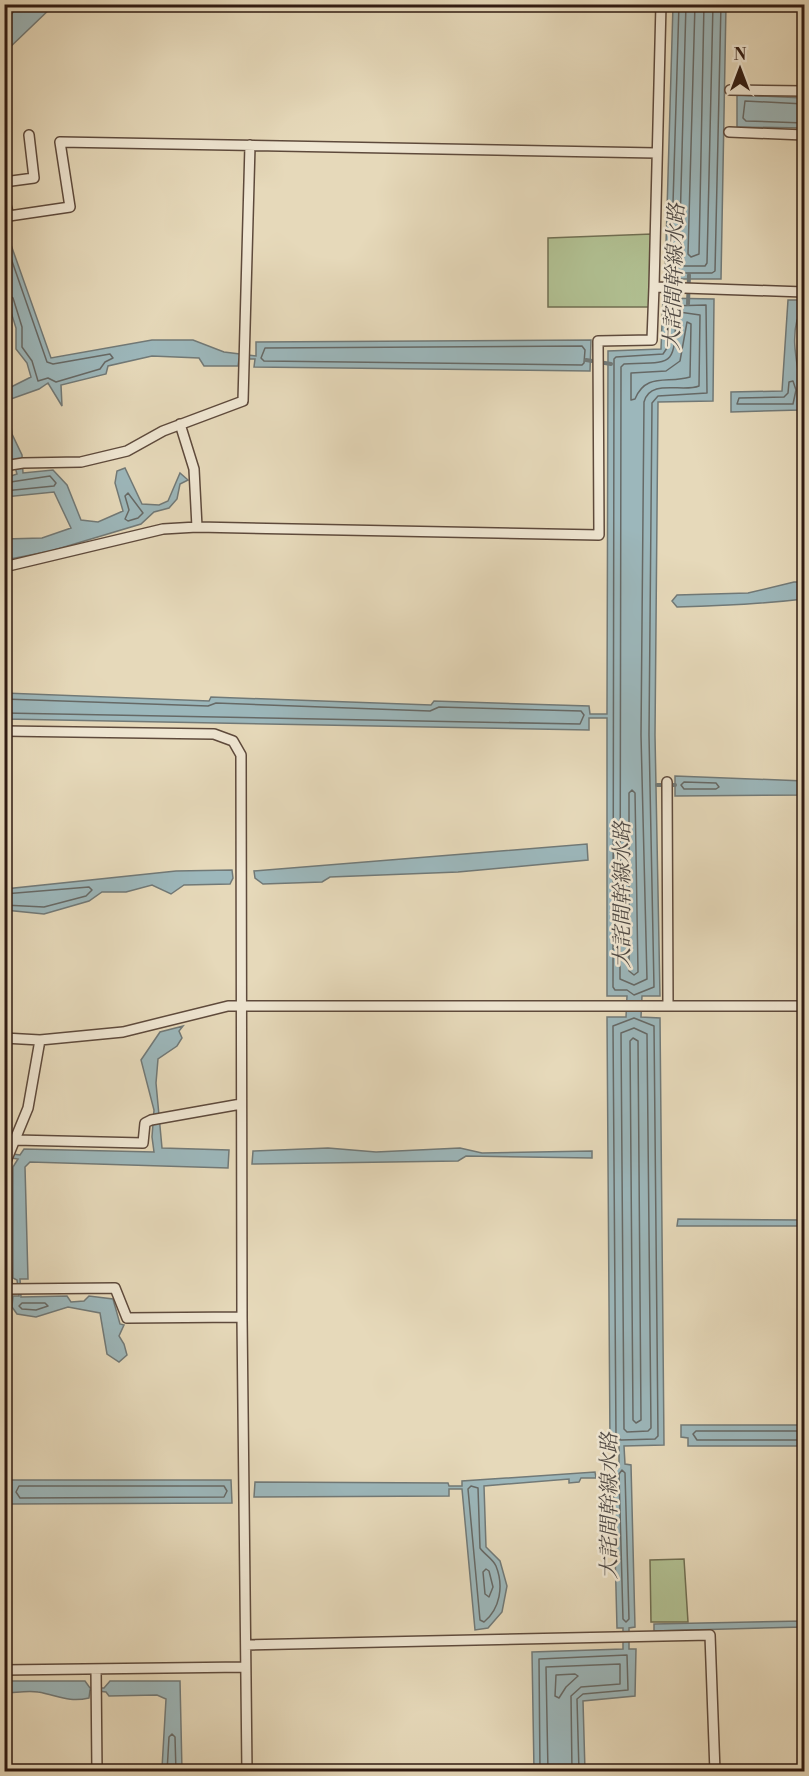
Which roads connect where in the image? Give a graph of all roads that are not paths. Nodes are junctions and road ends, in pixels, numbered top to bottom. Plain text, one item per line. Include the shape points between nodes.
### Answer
1 (662, 4) edge
2 (730, 90) dead end
3 (804, 91) edge
4 (729, 132) dead end
5 (29, 135) dead end
6 (804, 135) edge
7 (250, 145) junction
8 (656, 153) junction
9 (4, 182) edge
10 (4, 198) edge
11 (654, 287) junction
12 (804, 292) edge
13 (180, 424) junction
14 (8, 465) edge
15 (197, 527) junction
16 (4, 567) edge
17 (4, 731) edge
18 (667, 785) dead end
19 (240, 1005) junction
20 (804, 1005) edge
21 (668, 1006) junction
22 (4, 1038) edge
23 (40, 1040) junction
24 (241, 1104) junction
25 (15, 1140) junction
26 (7, 1159) edge
27 (4, 1205) edge
28 (15, 1288) junction
29 (4, 1314) edge
30 (242, 1317) junction
31 (246, 1645) junction
32 (245, 1667) junction
33 (96, 1669) junction
34 (4, 1670) edge
35 (97, 1772) edge
36 (247, 1772) edge
37 (715, 1772) edge

1 - 8 street
2 - 3 street
4 - 6 street
5 - 9 street via 34,178
7 - 8 street
7 - 10 street via 60,142 70,207 9,216
7 - 13 street via 243,401
8 - 11 street
11 - 12 street
11 - 15 street via 652,340 598,341 599,535
13 - 14 street via 128,451 81,462
13 - 15 street via 194,469
15 - 16 street via 163,529
17 - 19 street via 214,734 227,737 239,747
18 - 21 street
19 - 21 street
19 - 23 street via 123,1032
19 - 24 street
20 - 21 street
22 - 23 street
23 - 25 street via 28,1108
24 - 25 street via 151,1120 145,1123 144,1143
24 - 30 street
25 - 26 street
27 - 28 street
28 - 29 street
28 - 30 street via 115,1288 127,1318
30 - 31 street
31 - 32 street
31 - 37 street via 710,1635
32 - 33 street
32 - 36 street
33 - 34 street
33 - 35 street

